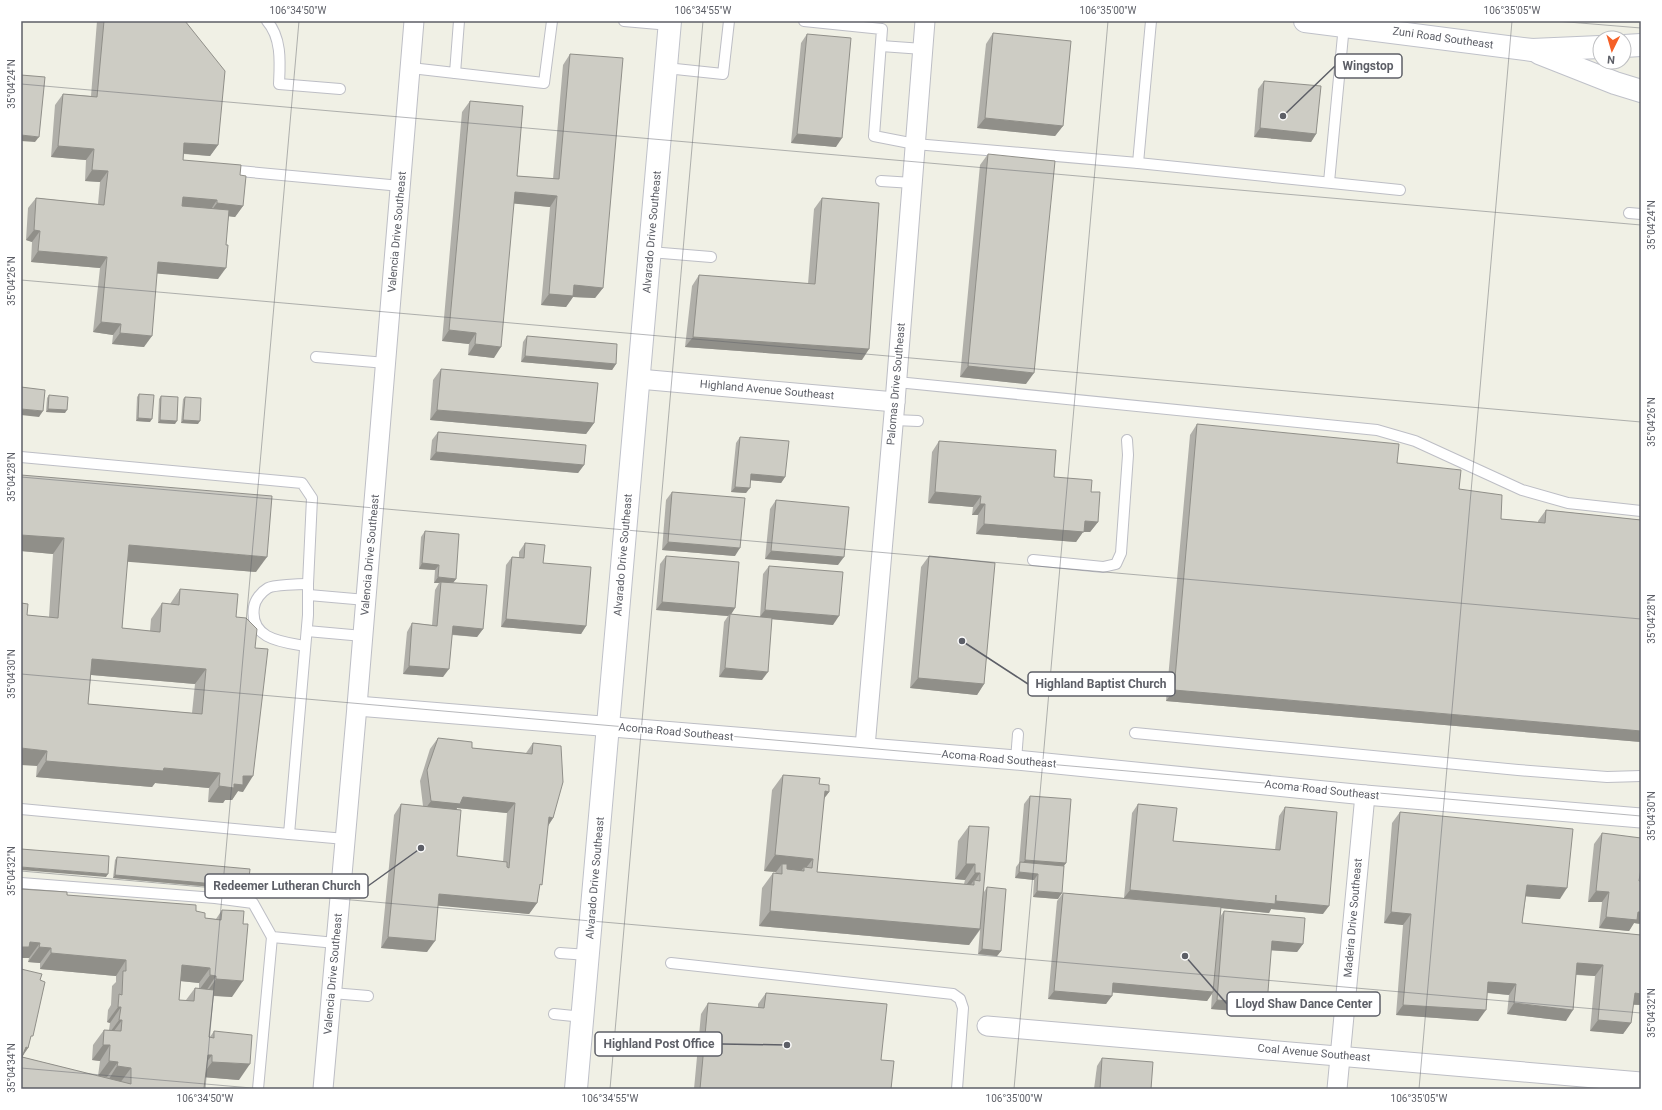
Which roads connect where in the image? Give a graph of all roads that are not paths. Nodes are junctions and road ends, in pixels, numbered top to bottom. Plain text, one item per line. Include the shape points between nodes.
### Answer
1 (267, 21) edge
2 (414, 21) edge
3 (459, 21) edge
4 (552, 21) edge
5 (624, 21) edge
6 (729, 21) edge
7 (804, 21) edge
8 (925, 21) edge
9 (1151, 21) edge
10 (1305, 21) edge
11 (670, 23) edge
12 (1337, 23) edge
13 (881, 46) junction
14 (1592, 47) edge
15 (923, 49) junction
16 (1532, 50) junction
17 (411, 68) junction
18 (666, 68) junction
19 (455, 73) junction
20 (340, 89) dead end
21 (1641, 91) edge
22 (915, 144) junction
23 (1138, 164) junction
24 (219, 169) edge
25 (881, 181) dead end
26 (1329, 182) junction
27 (912, 183) junction
28 (401, 186) junction
29 (1400, 190) dead end
30 (1629, 213) dead end
31 (1641, 214) edge
32 (650, 252) junction
33 (711, 257) dead end
34 (316, 357) dead end
35 (386, 363) junction
36 (639, 379) junction
37 (897, 382) junction
38 (894, 411) junction
39 (918, 421) dead end
40 (1127, 440) dead end
41 (21, 457) edge
42 (1641, 511) edge
43 (1033, 560) dead end
44 (308, 584) junction
45 (309, 596) junction
46 (366, 600) junction
47 (307, 631) junction
48 (363, 636) junction
49 (305, 646) junction
50 (357, 706) junction
51 (608, 726) junction
52 (1135, 733) dead end
53 (1018, 734) dead end
54 (865, 747) junction
55 (1016, 760) junction
56 (1641, 776) edge
57 (1365, 794) junction
58 (21, 809) edge
59 (1641, 818) edge
60 (289, 834) junction
61 (345, 839) junction
62 (21, 883) edge
63 (272, 937) junction
64 (336, 943) junction
65 (560, 953) dead end
66 (588, 955) junction
67 (671, 963) dead end
68 (332, 993) junction
69 (368, 996) dead end
70 (554, 1014) dead end
71 (583, 1017) junction
72 (987, 1026) dead end
73 (1341, 1055) junction
74 (1641, 1082) edge
75 (258, 1089) edge
76 (323, 1089) edge
77 (576, 1089) edge
78 (957, 1089) edge
79 (1338, 1089) edge

1 - 20 lane via 279,45 279,84
2 - 17 street, Valencia Drive Southeast
3 - 19 lane
4 - 19 lane via 544,83
5 - 11 lane
6 - 18 lane via 723,74
7 - 13 lane via 882,30
8 - 15 street, Palomas Drive Southeast
9 - 23 lane
10 - 12 street, Zuni Road Southeast
11 - 18 street, Alvarado Drive Southeast
12 - 16 street, Zuni Road Southeast
12 - 26 lane
13 - 15 lane
13 - 22 lane via 874,136
14 - 16 street, Zuni Road Southeast
15 - 22 street, Palomas Drive Southeast
16 - 21 street, Zuni Road Southeast
17 - 19 lane
17 - 28 street, Valencia Drive Southeast
18 - 32 street, Alvarado Drive Southeast
22 - 23 lane
22 - 27 street, Palomas Drive Southeast
23 - 26 lane
24 - 28 lane
25 - 27 lane
26 - 29 lane
27 - 37 street, Palomas Drive Southeast
28 - 35 street, Valencia Drive Southeast
30 - 31 lane
32 - 33 lane
32 - 36 street, Alvarado Drive Southeast
34 - 35 lane
35 - 46 street, Valencia Drive Southeast
36 - 38 street, Highland Avenue Southeast
36 - 51 street, Alvarado Drive Southeast
37 - 38 street, Palomas Drive Southeast
37 - 42 lane via 1377,430 1415,441 1522,490 1568,503
38 - 39 lane
38 - 54 street, Palomas Drive Southeast
40 - 43 lane via 1120,553 1116,564 1103,567
41 - 44 lane via 302,482 312,498
44 - 45 lane
44 - 49 lane via 268,588 255,600 252,616 260,632 276,641
45 - 46 lane
45 - 47 lane
46 - 48 street, Valencia Drive Southeast
47 - 48 lane
47 - 49 lane
48 - 50 street, Valencia Drive Southeast
49 - 60 lane
50 - 51 street, Acoma Road Southeast
50 - 61 street, Valencia Drive Southeast
51 - 54 street, Acoma Road Southeast
51 - 66 street, Alvarado Drive Southeast
52 - 56 lane via 1518,770 1607,777
53 - 55 lane
54 - 55 street, Acoma Road Southeast
55 - 57 street, Acoma Road Southeast
57 - 59 street, Acoma Road Southeast
57 - 73 street, Madeira Drive Southeast
58 - 60 lane
60 - 61 lane
61 - 64 street, Valencia Drive Southeast
62 - 63 lane via 253,903
63 - 64 lane
63 - 75 lane
64 - 68 street, Valencia Drive Southeast
65 - 66 lane
66 - 71 street, Alvarado Drive Southeast
67 - 78 lane via 953,994 960,999 963,1008
68 - 69 lane
68 - 76 street, Valencia Drive Southeast
70 - 71 lane
71 - 77 street, Alvarado Drive Southeast
72 - 73 street, Coal Avenue Southeast
73 - 74 street, Coal Avenue Southeast
73 - 79 street, Madeira Drive Southeast

